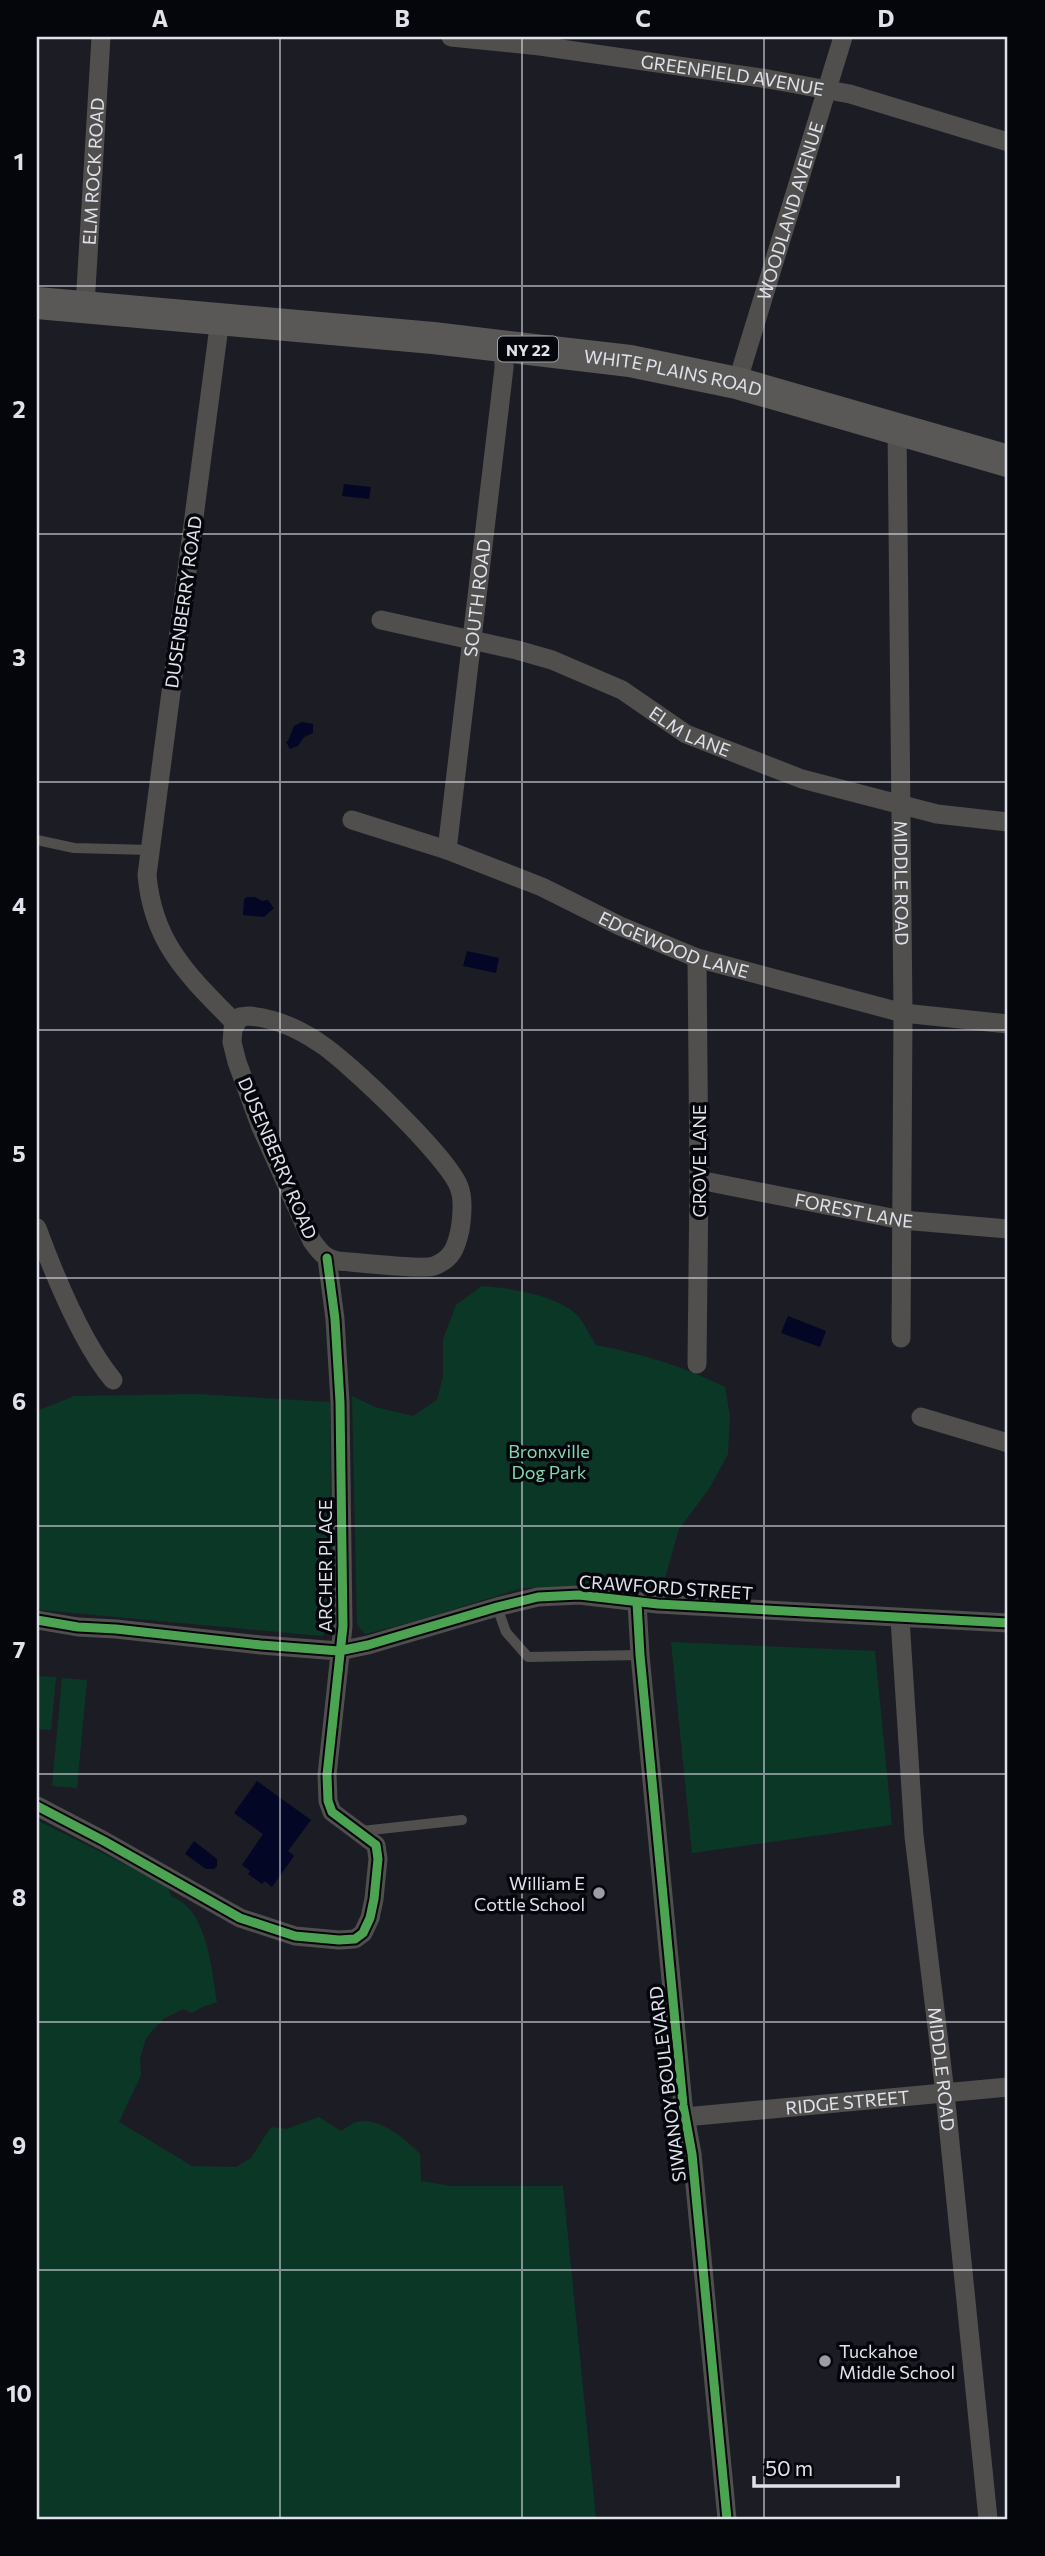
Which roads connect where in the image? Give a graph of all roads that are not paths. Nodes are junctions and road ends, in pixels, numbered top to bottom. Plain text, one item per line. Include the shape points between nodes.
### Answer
1 (101, 37) edge
2 (451, 37) edge
3 (844, 37) edge
4 (828, 90) junction
5 (1008, 142) edge
6 (37, 303) edge
7 (85, 306) junction
8 (220, 319) junction
9 (504, 346) junction
10 (737, 383) junction
11 (897, 428) junction
12 (1008, 461) edge
13 (381, 620) dead end
14 (472, 639) junction
15 (901, 806) junction
16 (352, 820) dead end
17 (1008, 822) edge
18 (37, 840) edge
19 (150, 850) junction
20 (447, 850) junction
21 (697, 958) junction
22 (903, 1013) junction
23 (235, 1023) junction
24 (1008, 1024) edge
25 (699, 1180) junction
26 (901, 1220) junction
27 (37, 1228) edge
28 (1008, 1228) edge
29 (327, 1258) junction
30 (43, 1264) edge
31 (901, 1338) dead end
32 (697, 1364) dead end
33 (113, 1380) dead end
34 (921, 1417) dead end
35 (1008, 1443) edge
36 (637, 1603) junction
37 (497, 1607) junction
38 (900, 1619) junction
39 (37, 1620) edge
40 (1008, 1623) edge
41 (339, 1651) junction
42 (640, 1655) junction
43 (37, 1806) edge
44 (462, 1820) dead end
45 (358, 1831) junction
46 (1008, 2087) edge
47 (945, 2093) junction
48 (685, 2117) junction
49 (727, 2519) edge
50 (988, 2519) edge

1 - 7 street, ELM ROCK ROAD
2 - 4 street, GREENFIELD AVENUE via 541,46
3 - 4 street, WOODLAND AVENUE
4 - 5 street, GREENFIELD AVENUE
4 - 10 street, WOODLAND AVENUE
6 - 7 main road, WHITE PLAINS ROAD / NY 22
7 - 8 main road, WHITE PLAINS ROAD / NY 22
8 - 9 main road, WHITE PLAINS ROAD / NY 22
8 - 19 street, DUSENBERRY ROAD
9 - 10 main road, WHITE PLAINS ROAD / NY 22 via 629,361
9 - 14 street, SOUTH ROAD
10 - 11 main road, WHITE PLAINS ROAD / NY 22
11 - 12 main road, WHITE PLAINS ROAD / NY 22
11 - 15 street, MIDDLE ROAD
13 - 14 street, ELM LANE
14 - 15 street, ELM LANE via 552,660 596,678 686,734 731,753 802,779
14 - 20 street, SOUTH ROAD
15 - 17 street, ELM LANE
15 - 22 street, MIDDLE ROAD
16 - 20 street, EDGEWOOD LANE
18 - 19 lane via 74,848
19 - 23 street, DUSENBERRY ROAD via 149,901 166,944
20 - 21 street, EDGEWOOD LANE via 542,887
21 - 22 street, EDGEWOOD LANE
21 - 25 street, GROVE LANE
22 - 24 street, EDGEWOOD LANE
22 - 26 street, MIDDLE ROAD
23 - 29 street, DUSENBERRY ROAD via 232,1042 260,1125 312,1241
23 - 29 street, DUSENBERRY ROAD via 240,1017 271,1018 335,1053 416,1132 459,1186 462,1201 456,1248 439,1264 430,1268
25 - 26 street, FOREST LANE
25 - 32 street, GROVE LANE
26 - 28 street, FOREST LANE
26 - 31 street, MIDDLE ROAD
27 - 30 street
29 - 41 street, ARCHER PLACE via 340,1402
30 - 33 street via 99,1364
34 - 35 street
36 - 37 street, CRAWFORD STREET via 579,1595 538,1597
36 - 38 street, CRAWFORD STREET
36 - 42 street, SIWANOY BOULEVARD
37 - 41 street, CRAWFORD STREET
37 - 42 lane via 506,1632 528,1657
38 - 40 street, CRAWFORD STREET
38 - 47 street, MIDDLE ROAD via 914,1836
39 - 41 street, CRAWFORD STREET via 78,1628
41 - 45 street, ARCHER PLACE via 328,1801 332,1812
42 - 48 street, SIWANOY BOULEVARD
43 - 45 street, ARCHER PLACE via 240,1918 295,1936 339,1940 355,1939 363,1933 374,1899 376,1845
44 - 45 lane
46 - 47 street, RIDGE STREET
47 - 48 street, RIDGE STREET
47 - 50 street, MIDDLE ROAD
48 - 49 street, SIWANOY BOULEVARD

